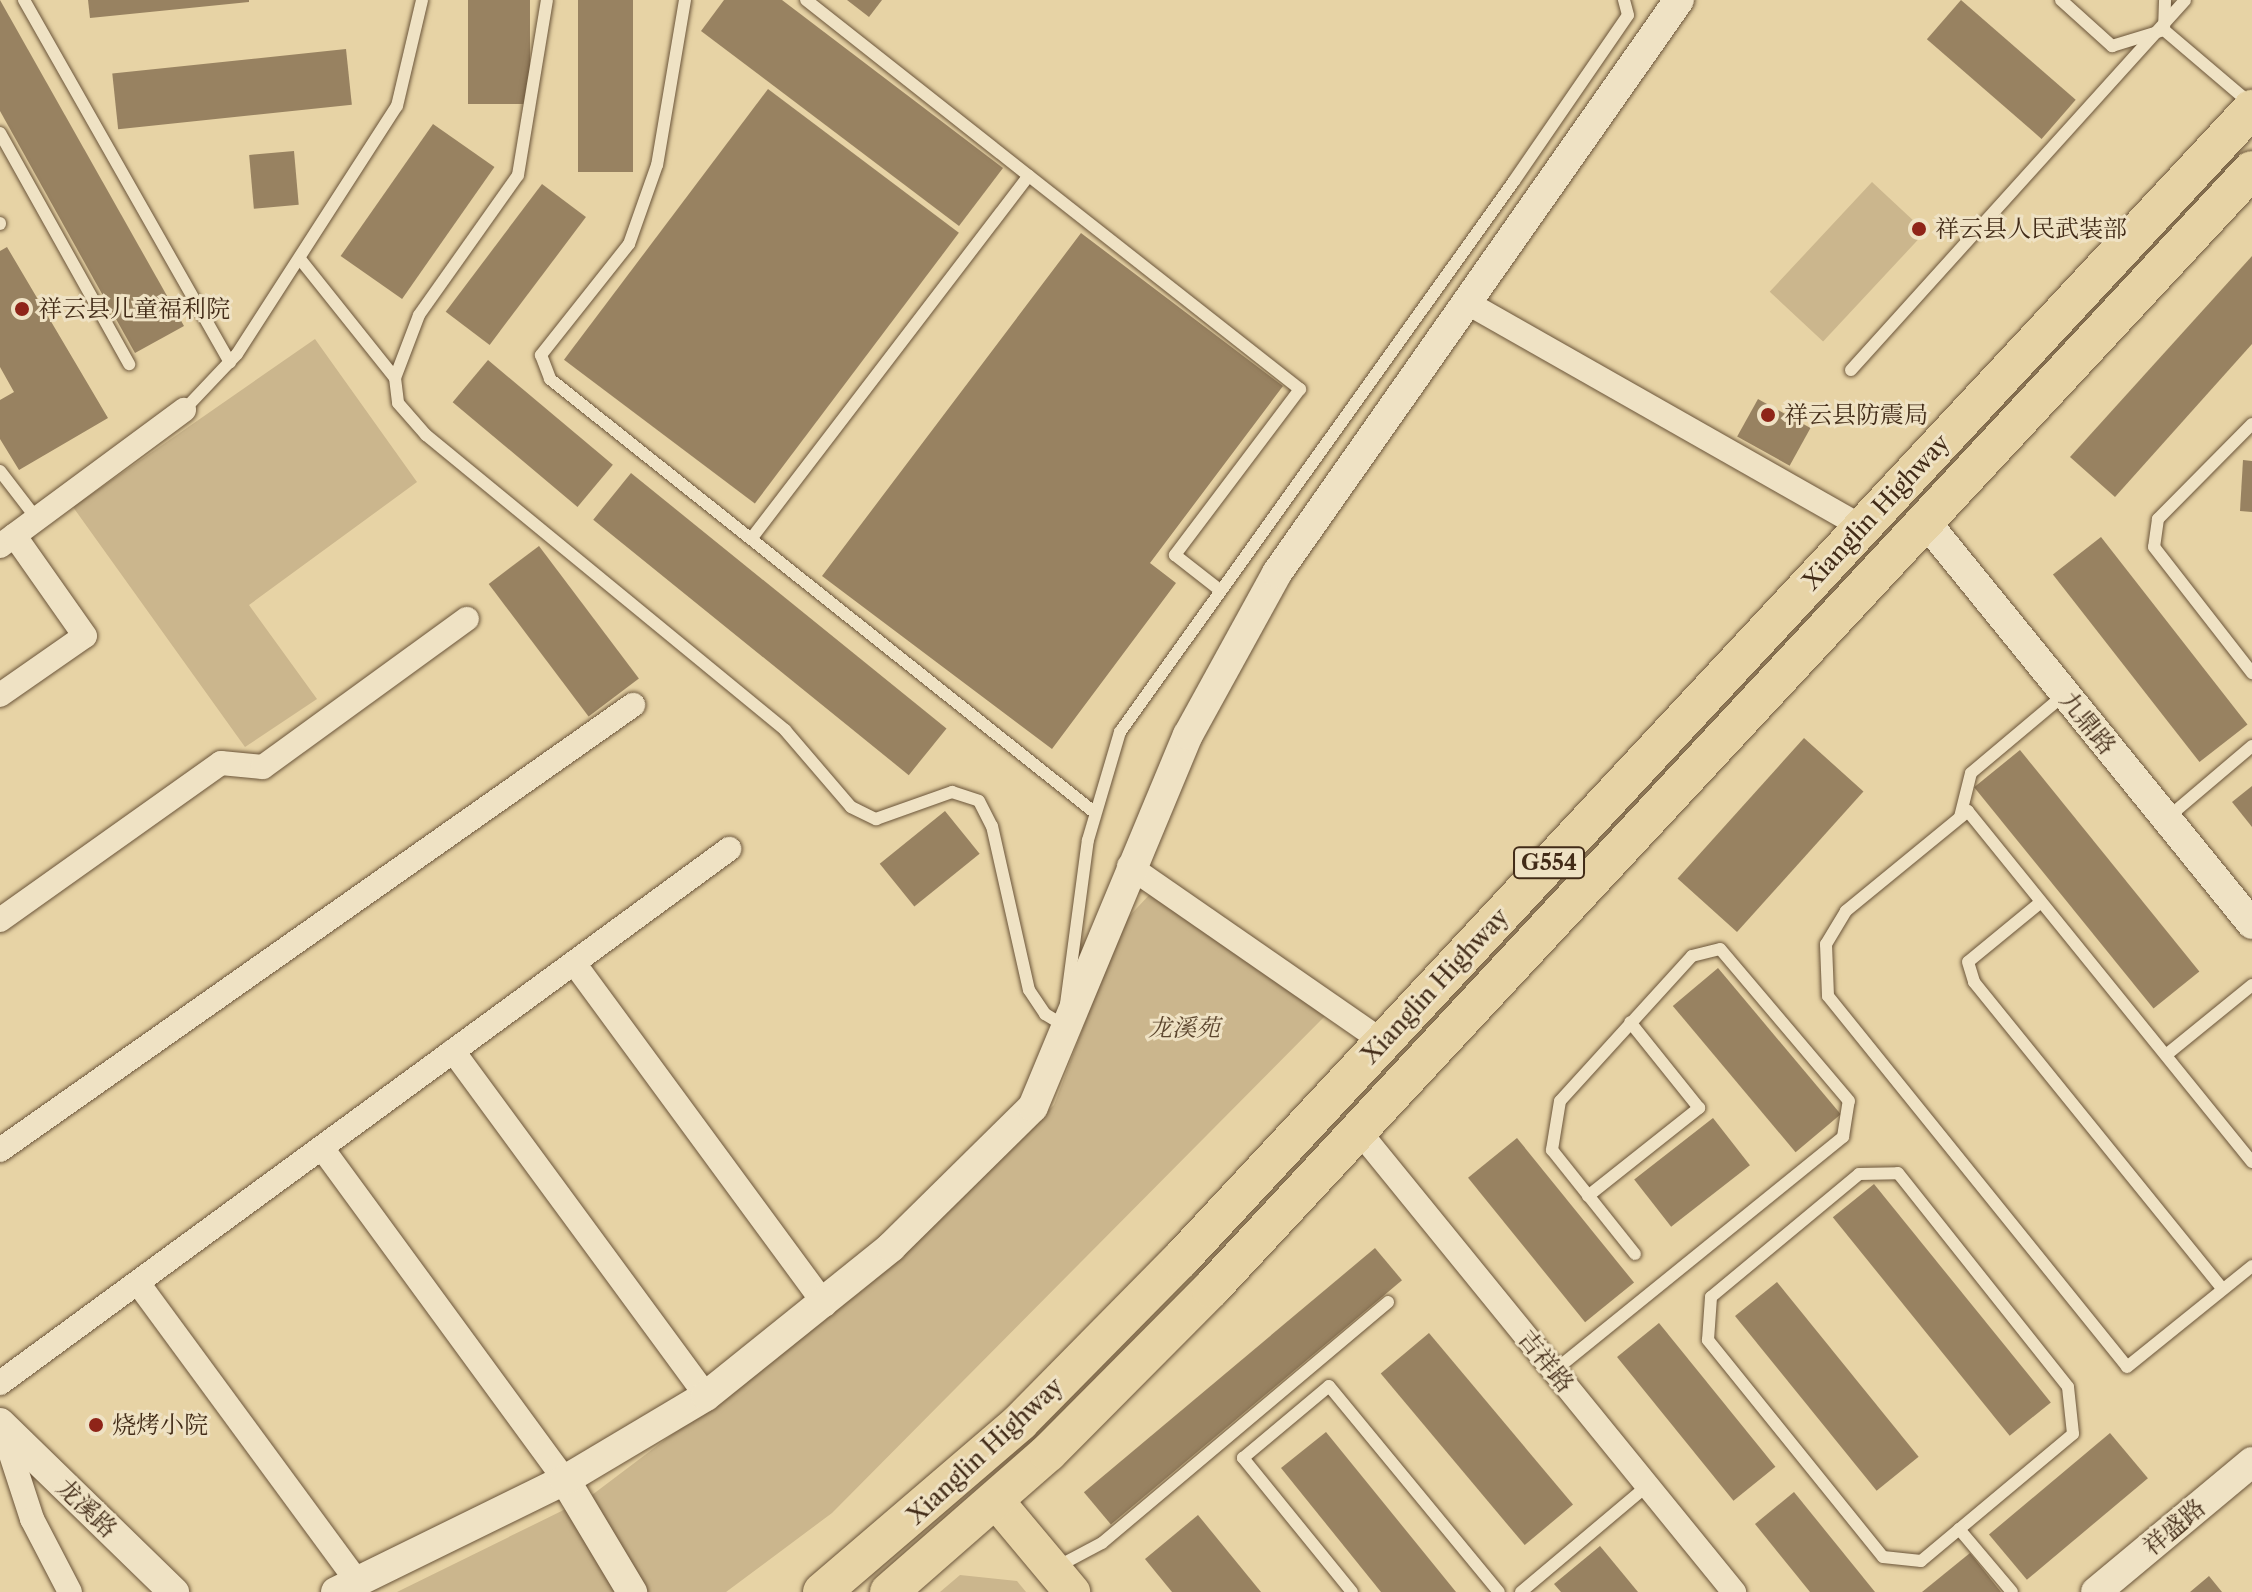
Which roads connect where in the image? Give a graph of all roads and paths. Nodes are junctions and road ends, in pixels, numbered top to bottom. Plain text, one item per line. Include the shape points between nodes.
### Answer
1 (24, 0) edge
2 (422, 0) edge
3 (547, 0) edge
4 (685, 0) edge
5 (806, 0) edge
6 (1624, 0) edge
7 (1679, 0) edge
8 (2061, 0) edge
9 (2165, 0) edge
10 (2185, 0) edge
11 (2164, 30) junction
12 (2252, 107) edge
13 (0, 133) edge
14 (2252, 170) edge
15 (1029, 176) junction
16 (300, 259) junction
17 (1466, 302) junction
18 (230, 362) junction
19 (129, 364) dead end
20 (1851, 370) dead end
21 (395, 378) junction
22 (184, 410) joint
23 (2252, 424) edge
24 (0, 471) edge
25 (1897, 490) junction
26 (37, 519) junction
27 (1925, 521) junction
28 (1862, 527) junction
29 (751, 539) junction
30 (7, 540) edge
31 (1221, 591) junction
32 (467, 619) dead end
33 (2252, 673) edge
34 (2065, 694) junction
35 (0, 695) edge
36 (633, 705) dead end
37 (2252, 746) edge
38 (1094, 812) junction
39 (1960, 817) junction
40 (2166, 819) junction
41 (729, 849) dead end
42 (1129, 866) junction
43 (2041, 902) junction
44 (0, 920) edge
45 (2252, 924) edge
46 (574, 963) junction
47 (2252, 985) edge
48 (1630, 1022) junction
49 (1065, 1027) junction
50 (1383, 1042) junction
51 (453, 1051) junction
52 (2166, 1055) junction
53 (1329, 1100) junction
54 (1358, 1130) junction
55 (322, 1148) junction
56 (0, 1150) edge
57 (2252, 1162) edge
58 (1588, 1196) junction
59 (1635, 1254) dead end
60 (2252, 1266) edge
61 (138, 1283) junction
62 (2223, 1289) junction
63 (1388, 1302) dead end
64 (825, 1305) junction
65 (1554, 1371) junction
66 (0, 1383) edge
67 (706, 1396) junction
68 (1, 1424) edge
69 (2252, 1462) edge
70 (565, 1480) junction
71 (1647, 1486) junction
72 (996, 1501) junction
73 (1959, 1529) junction
74 (1062, 1580) edge
75 (346, 1587) edge
76 (70, 1592) edge
77 (174, 1592) edge
78 (632, 1592) edge
79 (822, 1592) edge
80 (889, 1592) edge
81 (1352, 1592) edge
82 (1499, 1592) edge
83 (1521, 1592) edge
84 (1734, 1592) edge
85 (2012, 1592) edge
86 (2096, 1592) edge

1 - 18 lane
2 - 16 lane via 397,106
3 - 21 lane via 518,175 419,315
4 - 29 lane via 657,165 629,244 541,355 550,379
5 - 15 lane
6 - 31 lane via 1628,15
7 - 17 street
8 - 11 lane via 2112,46
9 - 11 lane
10 - 11 lane
11 - 12 lane
11 - 20 lane
12 - 25 highway, Xianglin Highway / G554
13 - 19 lane
14 - 27 highway, Xianglin Highway / G554
15 - 29 lane
15 - 31 lane via 1300,389 1175,555
16 - 18 lane
16 - 21 lane
17 - 28 street
17 - 42 street via 1277,573 1194,724
18 - 22 lane
21 - 49 lane via 398,403 426,435 785,730 851,807 876,819 952,792 979,801 992,826 1029,990
22 - 26 street
23 - 33 lane via 2158,519 2154,547
24 - 26 lane
25 - 27 highway
25 - 28 highway, Xianglin Highway / G554
26 - 30 street
27 - 34 street, 九鼎路
27 - 54 highway, Xianglin Highway / G554
28 - 50 highway, Xianglin Highway / G554
29 - 38 lane
30 - 35 street via 85,636
31 - 38 lane via 1120,732
32 - 44 street via 263,767 221,763
34 - 39 lane via 1971,773
34 - 40 street, 九鼎路
36 - 56 street
37 - 40 lane
38 - 49 lane via 1071,927
39 - 43 lane via 1968,811
39 - 62 lane via 1846,911 1826,944 1828,996 2127,1367
40 - 45 street, 九鼎路
41 - 46 street
42 - 49 street
42 - 50 street
43 - 52 lane
43 - 62 lane via 1968,962 1974,982
46 - 51 street
46 - 64 street
47 - 52 lane
48 - 58 lane via 1560,1101 1552,1150
48 - 58 lane via 1699,1108
48 - 65 lane via 1692,956 1720,949 1849,1101 1843,1137
49 - 64 street via 1057,1064 1025,1117
50 - 53 highway, Xianglin Highway / G554
51 - 55 street
51 - 67 street
52 - 57 lane
53 - 54 highway
53 - 79 highway, Xianglin Highway / G554 via 1052,1391
54 - 65 street, 吉祥路
54 - 72 highway, Xianglin Highway / G554 via 1157,1344
55 - 61 street
55 - 70 street
58 - 59 lane
60 - 62 lane
61 - 66 street
61 - 75 street
63 - 74 lane
64 - 67 street
65 - 71 street, 吉祥路
67 - 70 street
68 - 76 street via 32,1519
68 - 77 street, 龙溪路
69 - 86 street, 祥盛路
70 - 75 street
70 - 78 street
71 - 83 lane
71 - 84 street, 吉祥路
72 - 74 main road
72 - 80 highway, Xianglin Highway / G554
73 - 73 lane via 2073,1434 2068,1387 1898,1173 1859,1174 1711,1297 1708,1340 1883,1557 1921,1561
73 - 85 lane
81 - 82 lane via 1243,1458 1329,1386

